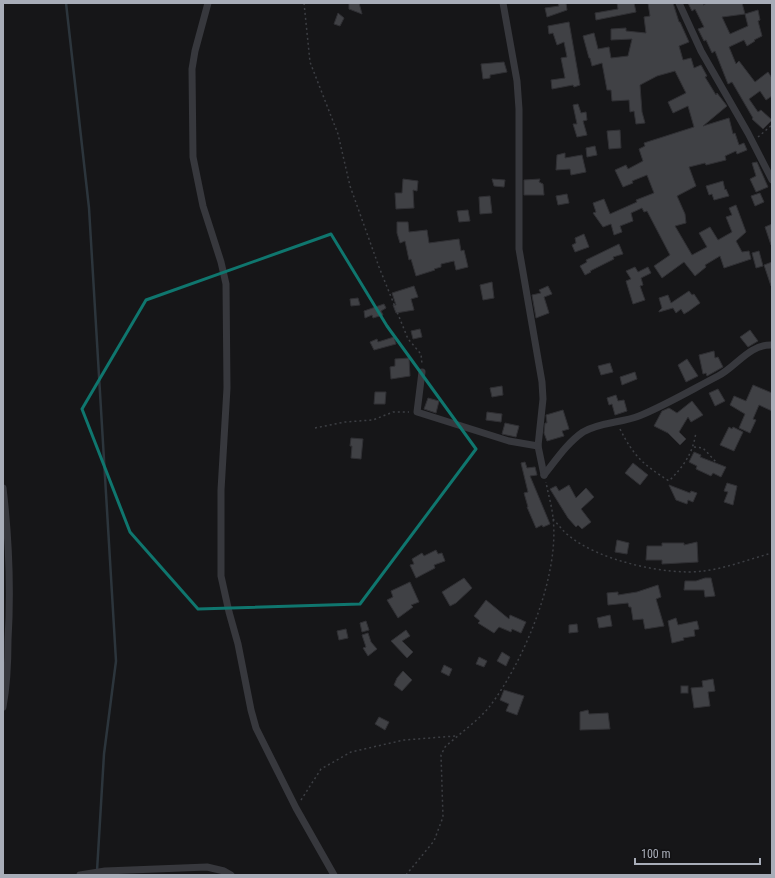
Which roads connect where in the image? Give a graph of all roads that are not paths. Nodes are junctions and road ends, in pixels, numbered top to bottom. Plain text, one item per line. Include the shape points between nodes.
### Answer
1 (208, 3) edge
2 (503, 3) edge
3 (679, 3) edge
4 (772, 180) edge
5 (772, 345) edge
6 (422, 372) road end
7 (538, 446) junction
8 (3, 488) edge
9 (3, 707) edge
10 (80, 875) edge
11 (231, 875) edge
12 (334, 875) edge

1 - 12 street via 192,69 193,157 203,206 226,284 227,388 221,490 221,576 252,716 270,758
2 - 7 street via 517,81 519,109 519,250 542,382 543,399
3 - 4 street via 701,51
5 - 7 street via 762,346 740,358 722,374 639,416 596,426 582,433 564,449 544,475
6 - 7 street via 417,412 509,441
8 - 9 street via 10,599
10 - 11 street via 105,871 207,867

